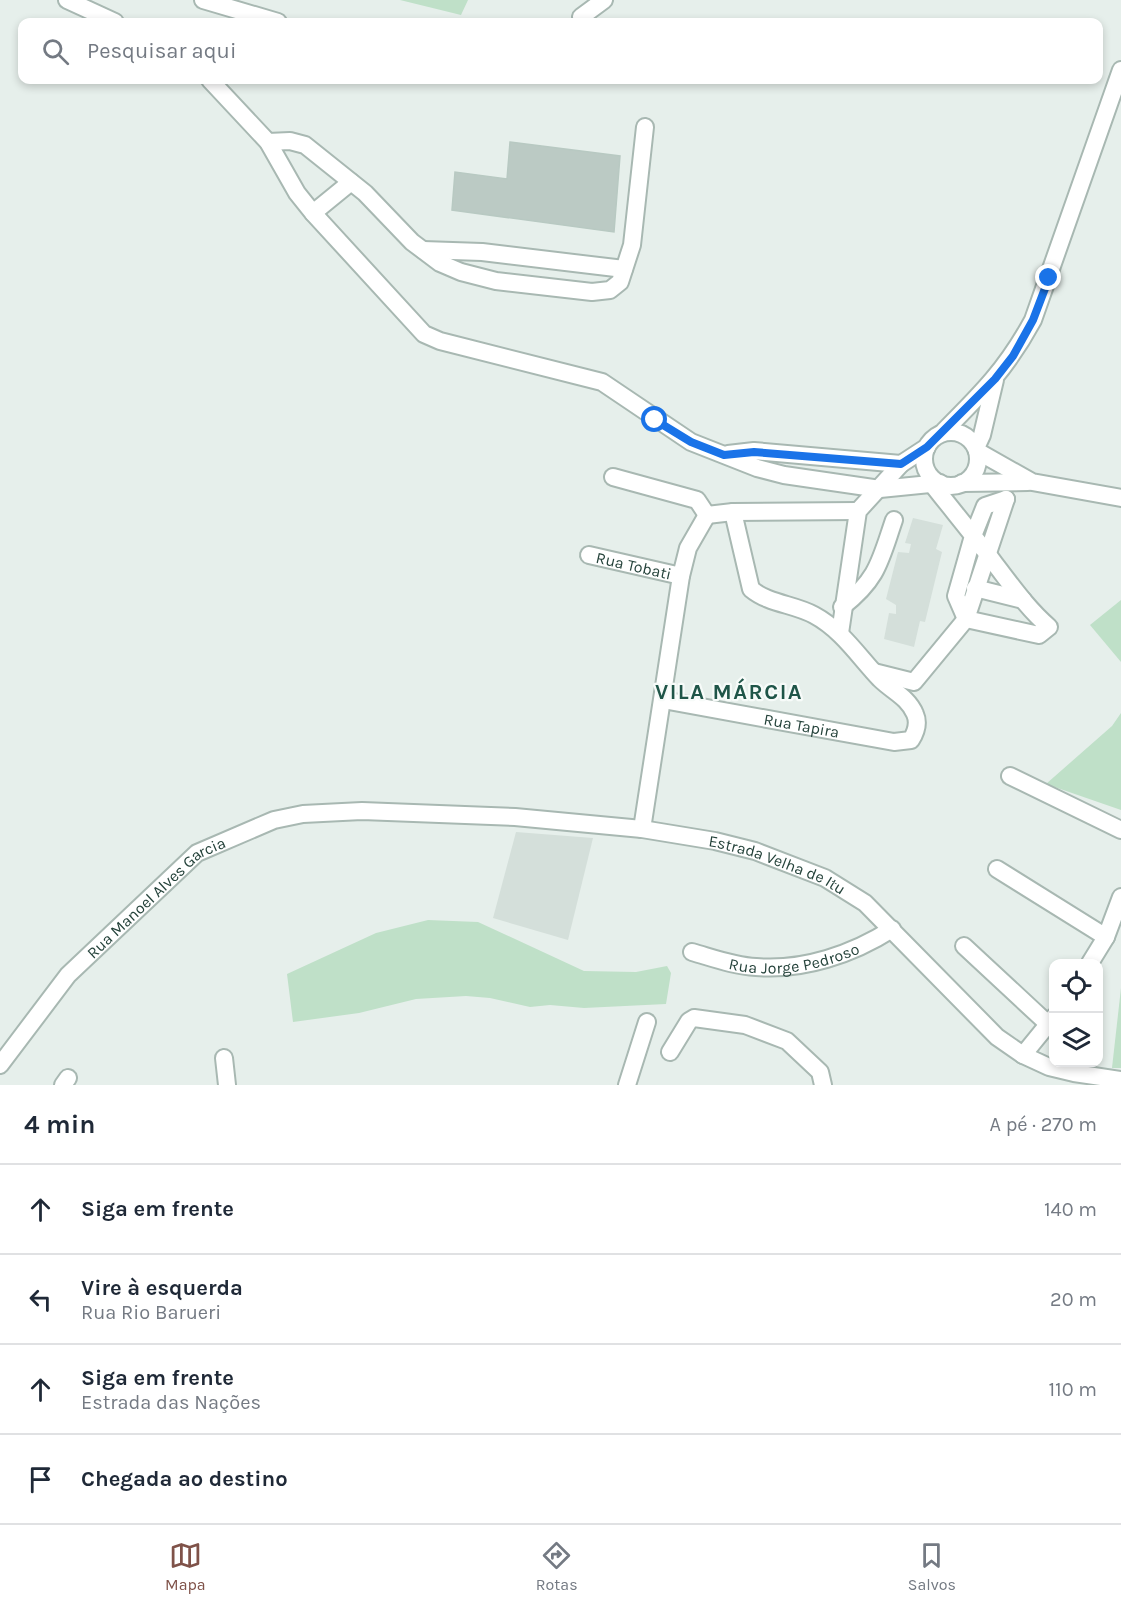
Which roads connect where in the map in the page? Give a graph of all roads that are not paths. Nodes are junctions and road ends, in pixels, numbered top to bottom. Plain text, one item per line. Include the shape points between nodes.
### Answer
1 (67, 0) edge
2 (203, 0) edge
3 (586, 0) edge
4 (604, 0) edge
5 (106, 18) edge
6 (264, 18) edge
7 (581, 18) edge
8 (582, 18) edge
9 (1121, 70) edge
10 (214, 84) edge
11 (645, 127) dead end
12 (268, 142) junction
13 (351, 182) junction
14 (313, 213) junction
15 (423, 250) junction
16 (624, 269) junction
17 (995, 379) junction
18 (944, 431) junction
19 (927, 447) junction
20 (977, 450) junction
21 (724, 455) junction
22 (901, 464) junction
23 (613, 477) dead end
24 (1032, 482) junction
25 (962, 483) junction
26 (936, 484) junction
27 (880, 489) junction
28 (1121, 498) edge
29 (858, 511) junction
30 (733, 512) junction
31 (706, 515) junction
32 (894, 520) dead end
33 (973, 536) junction
34 (986, 552) junction
35 (589, 555) dead end
36 (681, 576) junction
37 (975, 588) junction
38 (1023, 600) junction
39 (842, 607) junction
40 (966, 620) junction
41 (840, 633) junction
42 (874, 672) junction
43 (663, 700) junction
44 (1010, 776) dead end
45 (362, 811) joint
46 (642, 829) junction
47 (1121, 830) edge
48 (997, 869) dead end
49 (1121, 897) edge
50 (892, 928) junction
51 (1106, 937) junction
52 (964, 946) dead end
53 (692, 952) dead end
54 (1092, 959) edge
55 (1049, 1019) edge
56 (646, 1022) dead end
57 (1049, 1023) edge
58 (670, 1052) dead end
59 (1023, 1055) junction
60 (224, 1058) dead end
61 (0, 1065) edge
62 (1121, 1080) edge
63 (227, 1085) edge
64 (627, 1085) edge
65 (823, 1085) edge

1 - 5 street
2 - 6 street
3 - 7 street
4 - 8 street
9 - 17 street via 1033,320
10 - 12 street
11 - 16 street via 632,244
12 - 13 street via 290,141 305,146
12 - 14 street
13 - 14 street
13 - 15 street
14 - 21 street via 424,334 602,382 691,442
15 - 16 street via 482,252
15 - 16 street via 440,263 487,278 592,292 610,290 620,282
17 - 18 street
17 - 20 street
18 - 19 street
18 - 20 street via 965,435
19 - 22 street
19 - 26 street via 925,464
20 - 24 street
20 - 25 street via 977,466
21 - 22 street via 754,452
21 - 27 street via 784,474
22 - 27 street
23 - 31 street via 696,500
24 - 25 street
24 - 28 street
25 - 26 street
26 - 27 street
26 - 33 street
27 - 29 street
29 - 30 street
29 - 39 street
30 - 31 street
30 - 41 street via 751,589 768,599 814,614
31 - 36 street via 688,548
32 - 39 street via 876,572 863,590
33 - 34 street
33 - 34 street via 985,506 1006,499
33 - 40 street via 956,596
34 - 37 street
34 - 38 street
35 - 36 street, Rua Tobati
36 - 43 street
37 - 38 street
37 - 40 street
38 - 40 street via 1049,627 1039,635
39 - 41 street
40 - 42 street via 914,682
41 - 42 street
42 - 43 street, Rua Tapira via 905,699 915,714 916,732 905,743
43 - 46 street
44 - 47 street
45 - 46 street, Estrada Velha de Itu via 515,817
45 - 61 street, Rua Manoel Alves Garcia via 303,814 274,820 197,853 68,975
46 - 50 street, Estrada Velha de Itu via 715,841 789,863 848,891
48 - 51 street
49 - 51 street
50 - 53 street, Rua Jorge Pedroso via 868,944 792,966 756,968
50 - 59 street, Estrada Velha de Itu via 997,1037
51 - 54 street
52 - 55 street
56 - 64 street
57 - 59 street
58 - 65 street via 694,1018 745,1025 788,1041 820,1072
59 - 62 street, Estrada Velha de Itu via 1049,1067
60 - 63 street

